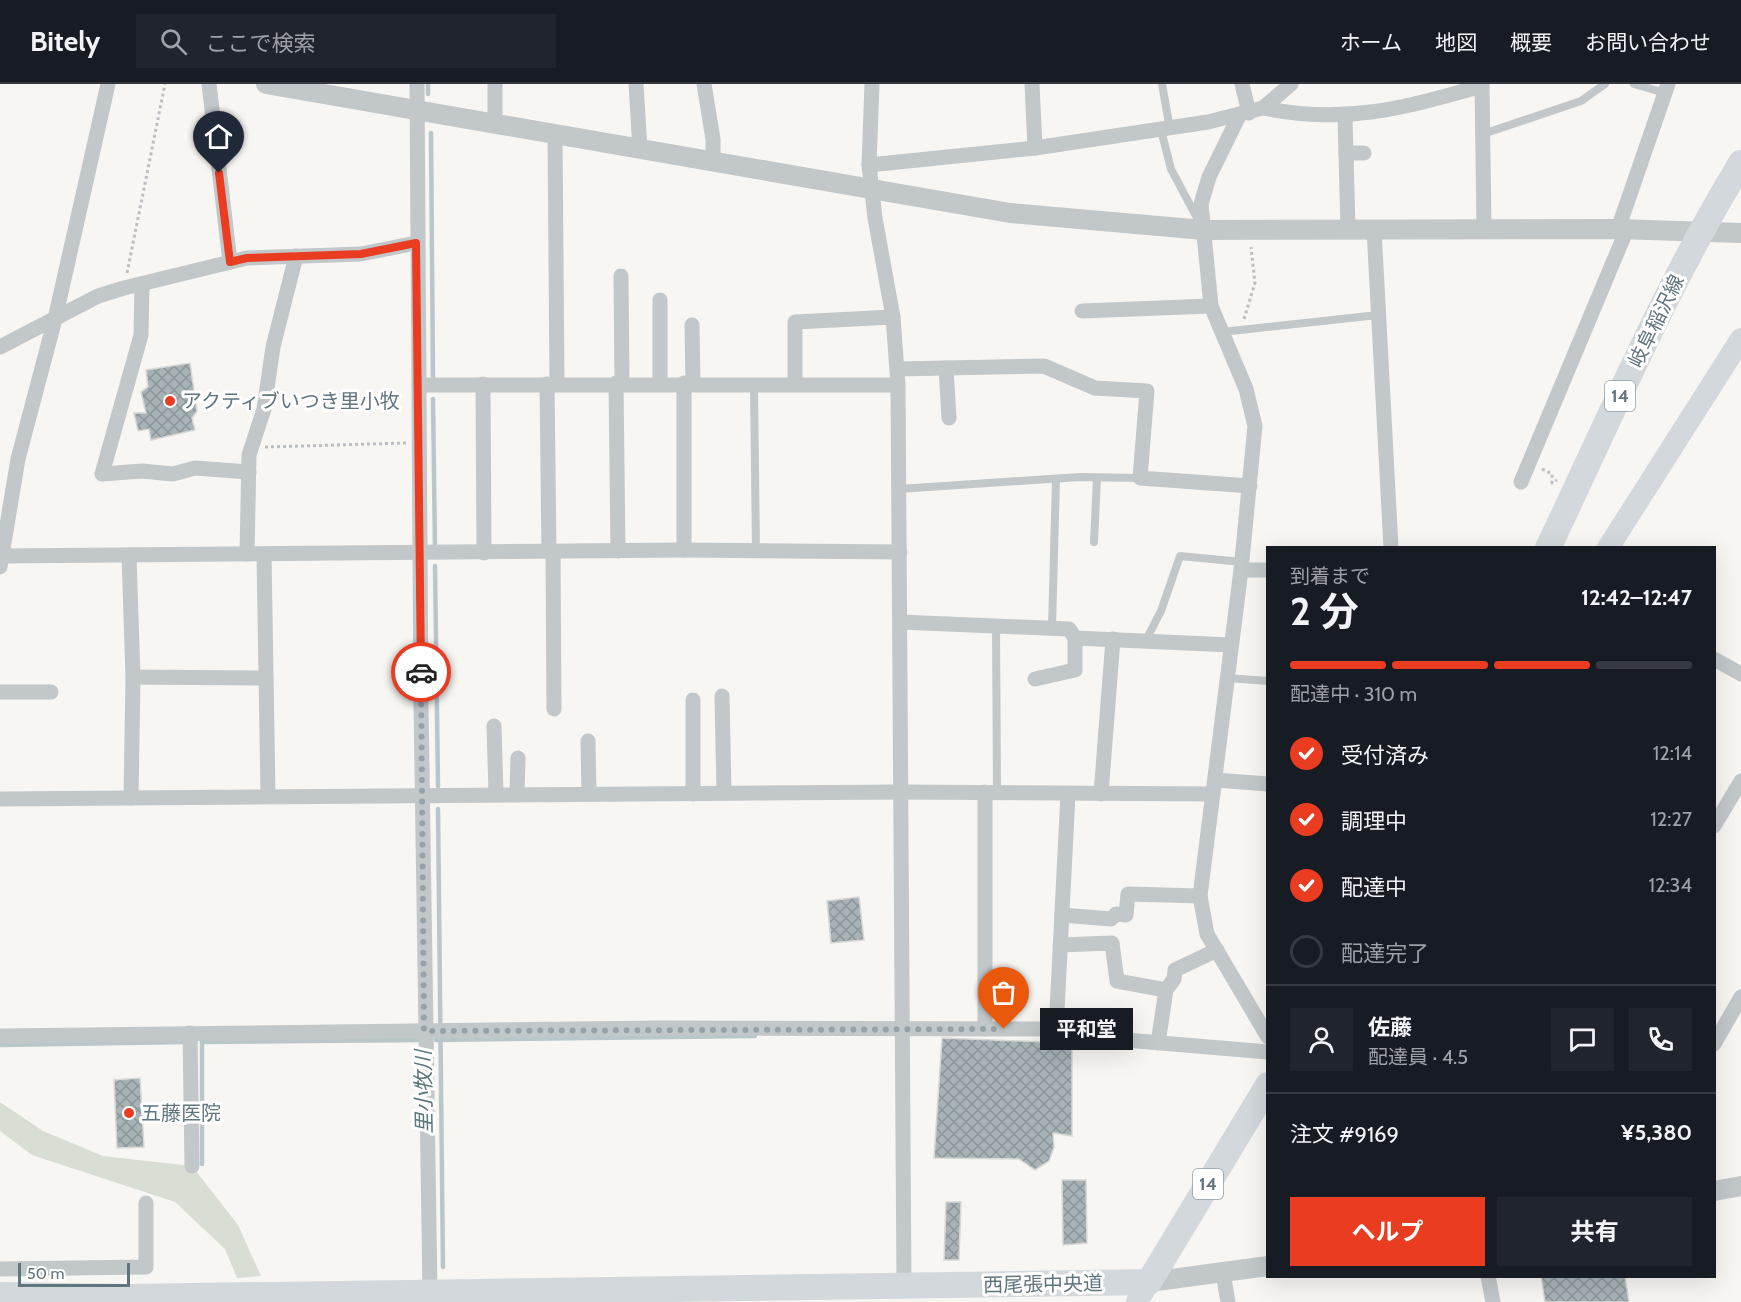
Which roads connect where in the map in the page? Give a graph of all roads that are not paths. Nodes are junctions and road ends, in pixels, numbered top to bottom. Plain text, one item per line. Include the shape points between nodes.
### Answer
1 (108, 84) edge
2 (209, 84) edge
3 (266, 84) edge
4 (417, 84) edge
5 (495, 84) edge
6 (636, 84) edge
7 (704, 84) edge
8 (872, 84) edge
9 (1032, 84) edge
10 (1162, 84) edge
11 (1242, 84) edge
12 (1291, 84) edge
13 (1605, 84) edge
14 (1634, 84) edge
15 (1482, 85) edge
16 (1666, 88) edge
17 (344, 91) edge
18 (417, 110) junction
19 (1250, 112) junction
20 (1345, 117) junction
21 (495, 124) junction
22 (1166, 130) junction
23 (1483, 134) junction
24 (555, 135) junction
25 (1035, 148) junction
26 (640, 150) junction
27 (1346, 153) junction
28 (1364, 153) dead end
29 (713, 161) junction
30 (1741, 163) edge
31 (869, 165) junction
32 (872, 190) junction
33 (1374, 229) junction
34 (1484, 229) junction
35 (1623, 229) junction
36 (1204, 230) junction
37 (1348, 230) junction
38 (1741, 233) edge
39 (416, 243) junction
40 (296, 256) junction
41 (230, 262) junction
42 (621, 276) dead end
43 (142, 284) junction
44 (660, 300) dead end
45 (1211, 306) junction
46 (1083, 311) dead end
47 (1378, 315) junction
48 (893, 317) junction
49 (56, 319) junction
50 (692, 325) dead end
51 (1220, 333) junction
52 (1741, 339) edge
53 (0, 347) edge
54 (946, 368) junction
55 (897, 369) junction
56 (552, 383) junction
57 (619, 383) junction
58 (660, 383) junction
59 (688, 383) junction
60 (754, 383) junction
61 (483, 384) junction
62 (795, 384) junction
63 (419, 385) junction
64 (898, 385) junction
65 (949, 418) dead end
66 (249, 472) junction
67 (1097, 478) junction
68 (1140, 478) junction
69 (1056, 479) junction
70 (1521, 482) dead end
71 (1250, 486) junction
72 (899, 489) junction
73 (1094, 542) dead end
74 (1391, 546) edge
75 (1549, 546) edge
76 (1609, 546) edge
77 (684, 550) junction
78 (756, 550) junction
79 (618, 551) junction
80 (420, 552) junction
81 (484, 552) junction
82 (551, 552) junction
83 (900, 552) junction
84 (247, 554) junction
85 (264, 554) junction
86 (129, 555) junction
87 (1, 562) edge
88 (1242, 566) junction
89 (1266, 570) edge
90 (900, 622) junction
91 (996, 626) junction
92 (1052, 628) junction
93 (1075, 638) junction
94 (1113, 639) junction
95 (1146, 640) junction
96 (1231, 645) junction
97 (1716, 660) edge
98 (1741, 674) edge
99 (133, 677) junction
100 (266, 678) junction
101 (1227, 678) junction
102 (1035, 679) dead end
103 (1266, 681) edge
104 (0, 692) edge
105 (51, 692) dead end
106 (722, 696) dead end
107 (693, 700) dead end
108 (554, 709) dead end
109 (494, 726) dead end
110 (588, 741) dead end
111 (518, 758) dead end
112 (1741, 781) edge
113 (1266, 784) edge
114 (1214, 787) junction
115 (900, 792) junction
116 (991, 792) junction
117 (423, 794) junction
118 (496, 794) junction
119 (518, 794) junction
120 (589, 794) junction
121 (693, 794) junction
122 (724, 794) junction
123 (1068, 794) junction
124 (1101, 794) junction
125 (268, 796) junction
126 (131, 798) junction
127 (0, 799) edge
128 (1716, 823) edge
129 (1200, 896) junction
130 (1062, 915) junction
131 (1060, 945) junction
132 (1217, 950) junction
133 (1166, 990) junction
134 (1741, 997) edge
135 (902, 1029) junction
136 (985, 1029) junction
137 (435, 1031) junction
138 (1056, 1031) junction
139 (190, 1033) junction
140 (1266, 1034) edge
141 (0, 1036) edge
142 (1716, 1041) edge
143 (1158, 1042) junction
144 (1266, 1052) edge
145 (1266, 1088) edge
146 (192, 1166) dead end
147 (1741, 1186) edge
148 (1716, 1191) edge
149 (146, 1203) dead end
150 (1266, 1266) edge
151 (0, 1269) edge
152 (1223, 1273) junction
153 (1488, 1278) edge
154 (904, 1287) junction
155 (1143, 1292) edge
156 (430, 1293) junction
157 (0, 1296) edge
158 (636, 1296) edge
159 (492, 1297) edge
160 (127, 1300) edge
161 (1228, 1302) edge
162 (1492, 1302) edge

1 - 49 street
2 - 41 street
3 - 17 street
4 - 18 street
5 - 21 street
6 - 26 street
7 - 29 street
8 - 31 street
9 - 25 street
10 - 22 lane
11 - 19 street
12 - 19 street
13 - 23 lane via 1581,101
14 - 16 lane
15 - 20 street via 1403,108
15 - 23 street
16 - 35 street
17 - 18 street
18 - 21 street
18 - 39 street
19 - 20 street
19 - 22 street
19 - 36 street via 1209,177 1201,204
20 - 27 street
21 - 24 street
22 - 25 street
22 - 36 lane via 1171,169
23 - 34 street
24 - 26 street
24 - 56 street
25 - 31 street
26 - 29 street
27 - 28 street
27 - 37 street
29 - 32 street
30 - 75 main road, 岐阜稲沢線 / 14 via 1693,246
31 - 32 street
32 - 36 street via 1010,213
32 - 48 street
33 - 34 street
33 - 37 street
33 - 47 street
34 - 35 street
35 - 38 street
35 - 70 street
36 - 37 street
36 - 45 street
39 - 40 street via 361,254
39 - 63 street
40 - 41 street
40 - 66 street via 273,347
41 - 43 street
42 - 57 street
43 - 49 street via 98,296
43 - 66 street via 141,335 102,474 173,474 195,468
44 - 58 street
45 - 46 street
45 - 51 street
47 - 51 lane
47 - 74 street
48 - 55 street
48 - 62 street via 795,322
49 - 53 street
49 - 87 street via 18,459
50 - 59 street
51 - 71 street via 1246,389 1255,426
52 - 76 main road
54 - 55 street
54 - 65 street
54 - 68 street via 1044,366 1095,388 1147,391
55 - 64 street
56 - 57 street
56 - 61 street
56 - 82 street
57 - 58 street
57 - 79 street
58 - 59 street
59 - 60 street
59 - 77 street
60 - 62 street
60 - 78 lane
61 - 63 street
61 - 81 street
62 - 64 street
63 - 80 street
64 - 72 street
66 - 84 street
67 - 68 lane
67 - 69 lane
67 - 73 lane
68 - 71 street
69 - 72 lane
69 - 92 lane
71 - 88 street
72 - 83 street
77 - 78 street
77 - 79 street
78 - 83 street
79 - 82 street
80 - 81 street
80 - 85 street
80 - 117 street
81 - 82 street
82 - 108 street
83 - 90 street
84 - 85 street
84 - 86 street
85 - 100 street
86 - 87 street
86 - 99 street
88 - 89 street
88 - 95 lane via 1180,556 1161,611
88 - 96 street
90 - 91 street
90 - 115 street
91 - 92 street
91 - 116 lane
92 - 93 street via 1069,629
93 - 94 street
93 - 102 street via 1075,670
94 - 95 street
94 - 124 street
95 - 96 street
96 - 101 street
97 - 98 street
99 - 100 street
99 - 126 street
100 - 125 street
101 - 103 lane
101 - 114 street
104 - 105 street
106 - 122 street
107 - 121 street
109 - 118 street
110 - 120 street
111 - 119 street
112 - 128 street
113 - 114 street
114 - 124 street
114 - 129 street
115 - 116 street
115 - 122 street
115 - 135 street
116 - 123 street
116 - 136 street
117 - 118 street
117 - 125 street
117 - 137 street
118 - 119 street
119 - 120 street
120 - 121 street
121 - 122 street
123 - 124 street
123 - 130 street
125 - 126 street
126 - 127 street
129 - 130 street via 1128,894 1126,915 1116,914 1111,919
129 - 132 street via 1207,934
130 - 131 street
131 - 133 street via 1112,944 1116,981
131 - 138 street
132 - 133 street via 1175,970
132 - 140 street
133 - 143 street
134 - 142 street
135 - 136 street
135 - 137 street
135 - 154 street
136 - 138 street
137 - 139 street
137 - 156 street
138 - 143 street
139 - 141 street
139 - 146 street
143 - 144 street
145 - 155 main road, 14
147 - 148 street
149 - 151 street via 147,1267
150 - 152 street
152 - 155 street
152 - 161 street
153 - 162 street
154 - 155 main road, 西尾張中央道
154 - 158 main road, 西尾張中央道
156 - 159 main road, 西尾張中央道
156 - 160 main road, 西尾張中央道
157 - 160 main road, 西尾張中央道
158 - 159 main road, 西尾張中央道

